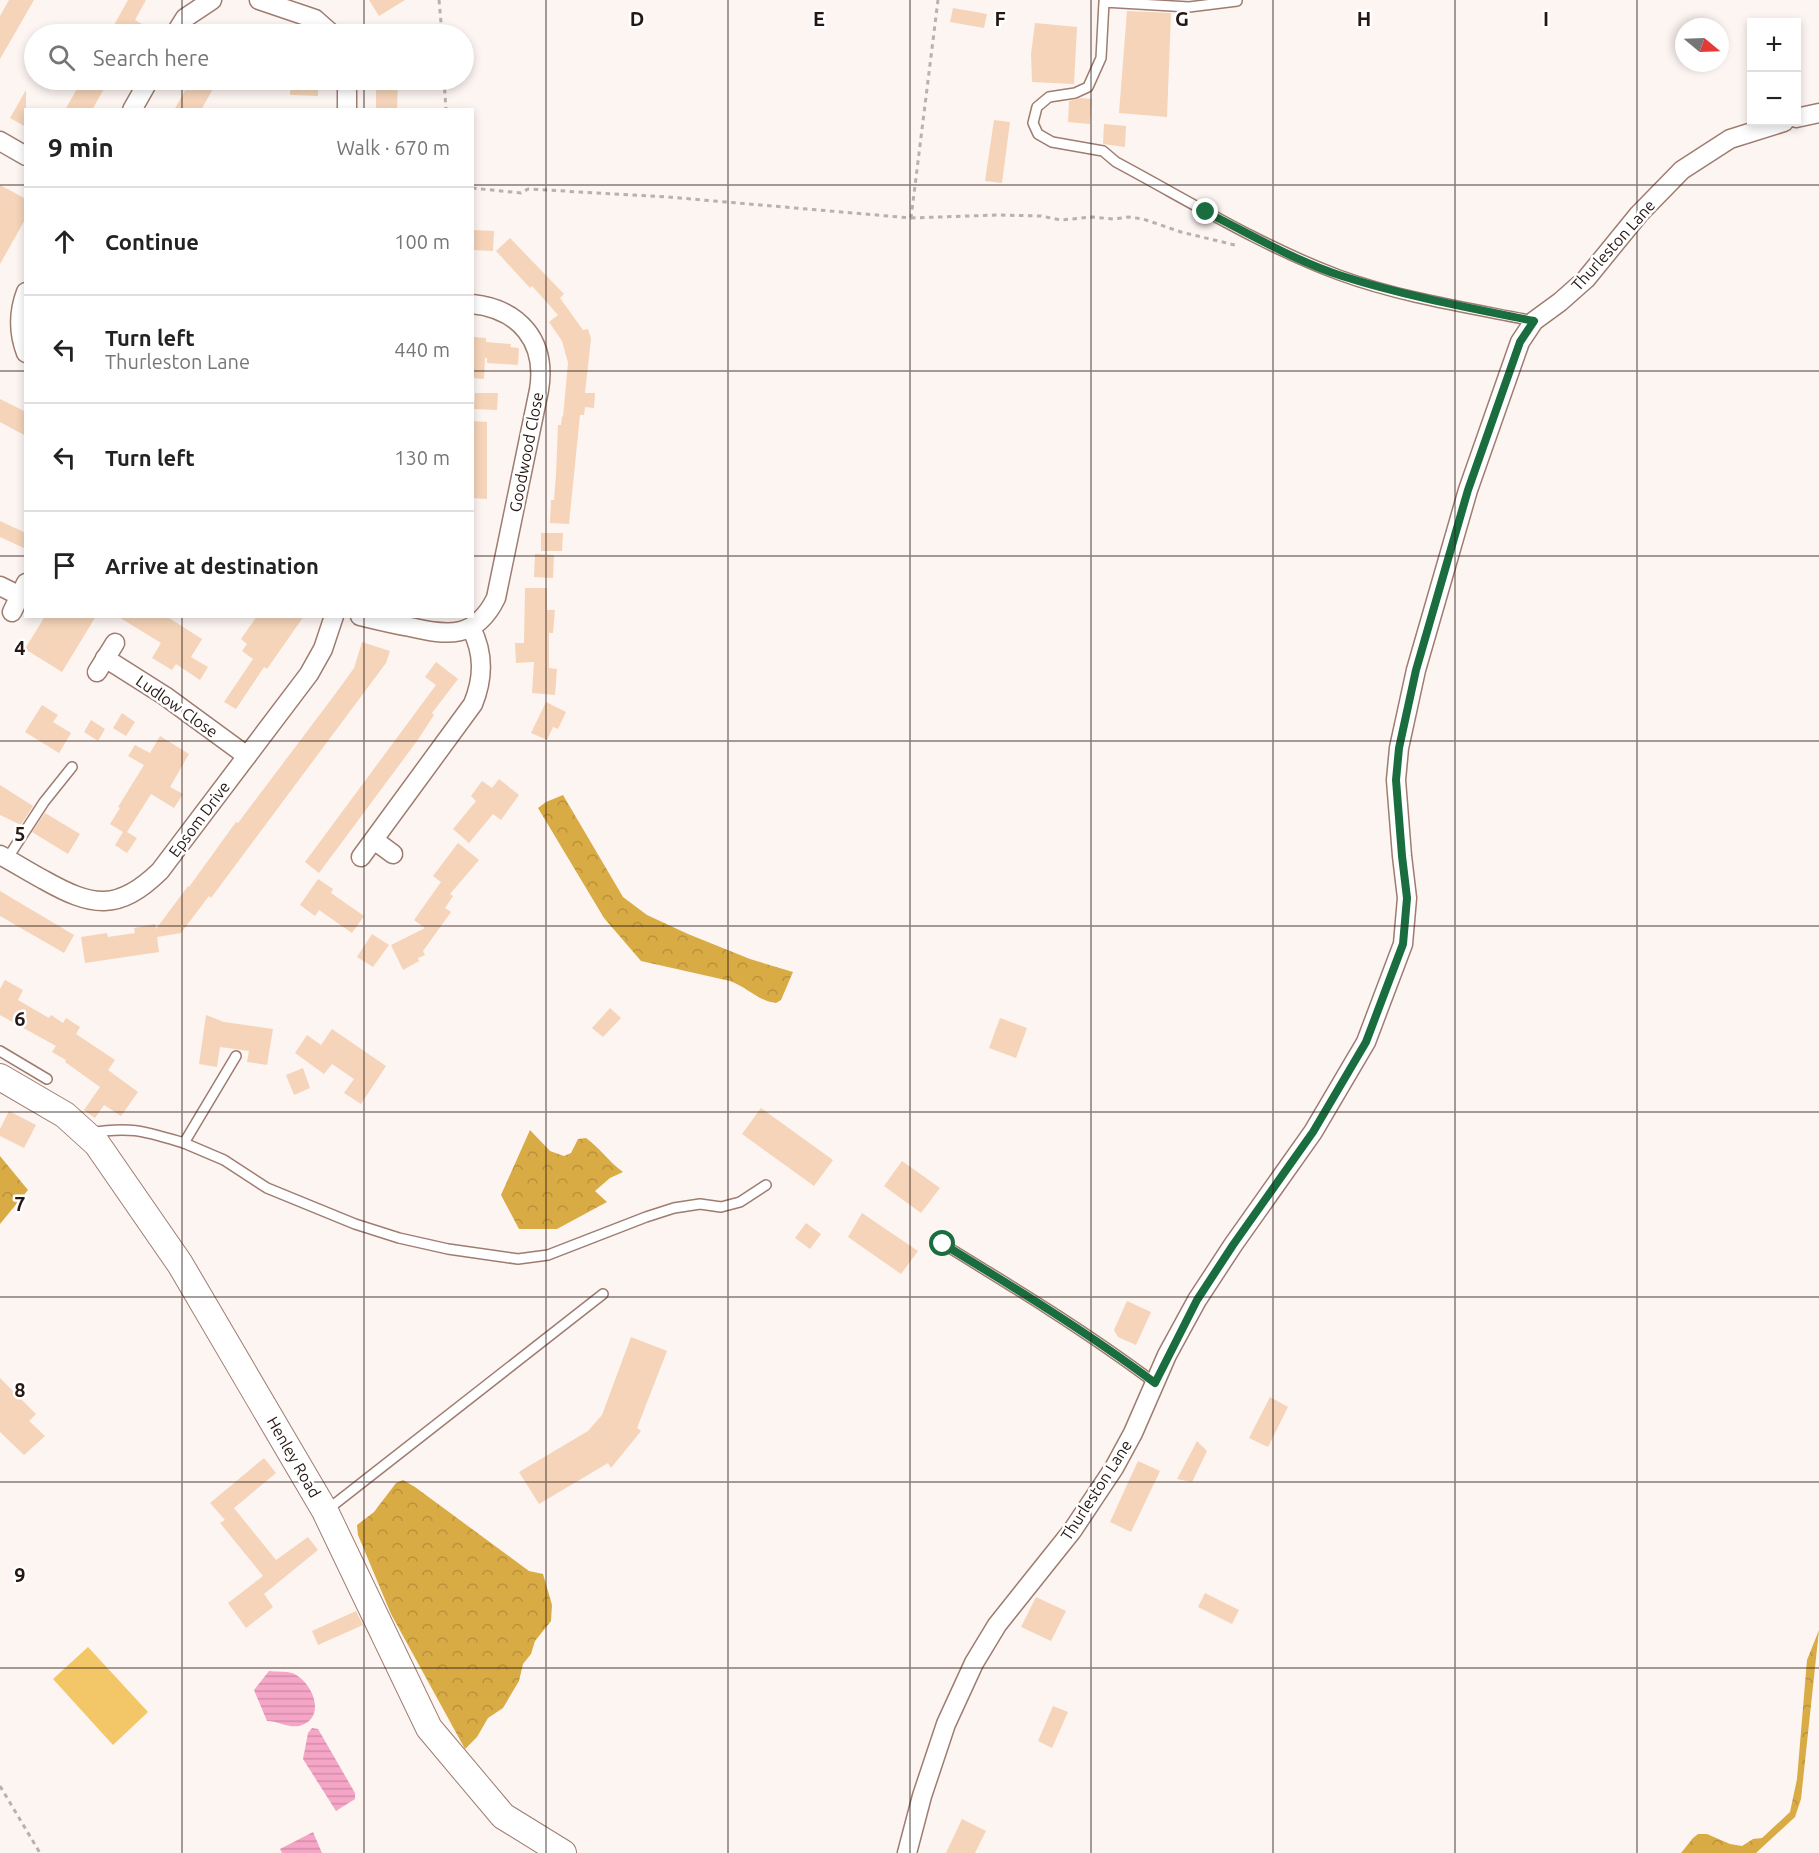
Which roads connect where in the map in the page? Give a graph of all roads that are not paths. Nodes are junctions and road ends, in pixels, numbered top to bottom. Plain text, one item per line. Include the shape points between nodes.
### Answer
1 (212, 0) edge
2 (259, 0) edge
3 (1237, 1) edge
4 (181, 24) edge
5 (321, 24) edge
6 (143, 90) edge
7 (347, 90) edge
8 (133, 108) edge
9 (347, 108) edge
10 (1819, 113) edge
11 (1801, 117) edge
12 (1771, 126) edge
13 (0, 141) edge
14 (24, 155) edge
15 (24, 301) edge
16 (474, 304) edge
17 (1534, 321) junction
18 (24, 347) edge
19 (0, 586) edge
20 (19, 597) edge
21 (333, 618) edge
22 (369, 618) edge
23 (471, 628) junction
24 (106, 658) dead end
25 (247, 756) junction
26 (72, 767) dead end
27 (374, 840) junction
28 (393, 854) dead end
29 (4, 857) edge
30 (361, 857) dead end
31 (0, 1051) edge
32 (236, 1056) dead end
33 (0, 1077) edge
34 (47, 1079) dead end
35 (87, 1133) junction
36 (184, 1143) junction
37 (766, 1185) dead end
38 (943, 1244) dead end
39 (603, 1294) dead end
40 (1155, 1383) junction
41 (326, 1511) junction
42 (563, 1853) edge
43 (907, 1853) edge

1 - 4 street
2 - 5 street via 315,18
3 - 17 lane via 1189,7 1104,2 1101,58 1088,87 1049,97 1037,107 1033,123 1038,134 1052,142 1103,151 1206,212 1341,276 1422,299
6 - 8 street
7 - 9 street
10 - 11 street
12 - 17 street, Thurleston Lane via 1730,139 1682,170 1639,214 1586,279
13 - 14 street
15 - 18 street via 20,320
16 - 23 street, Goodwood Close via 497,309 522,325 538,351 541,371 496,598 486,616
17 - 40 street, Thurleston Lane via 1520,342 1468,490 1416,670 1399,748 1396,780 1407,898 1403,944 1366,1042 1313,1132 1197,1300
19 - 20 street
21 - 25 street, Epsom Drive via 309,674
22 - 23 street via 444,634
23 - 27 street via 482,664 473,704
24 - 25 street, Ludlow Close
25 - 29 street, Epsom Drive via 160,871 123,897 110,901 83,899
26 - 29 lane
27 - 28 street
27 - 30 street
31 - 34 lane
32 - 36 lane
33 - 35 street, Henley Road via 48,1103
35 - 36 lane via 116,1128 140,1130
35 - 41 street, Henley Road via 180,1264
36 - 37 lane via 224,1160 267,1188 355,1224 399,1238 518,1259 548,1255 674,1208 700,1204 721,1207 740,1202
38 - 40 lane via 1039,1302
39 - 41 lane
40 - 43 street, Thurleston Lane via 1114,1468 1072,1531 997,1625 974,1663 946,1724
41 - 42 street, Henley Road via 429,1728 503,1816

